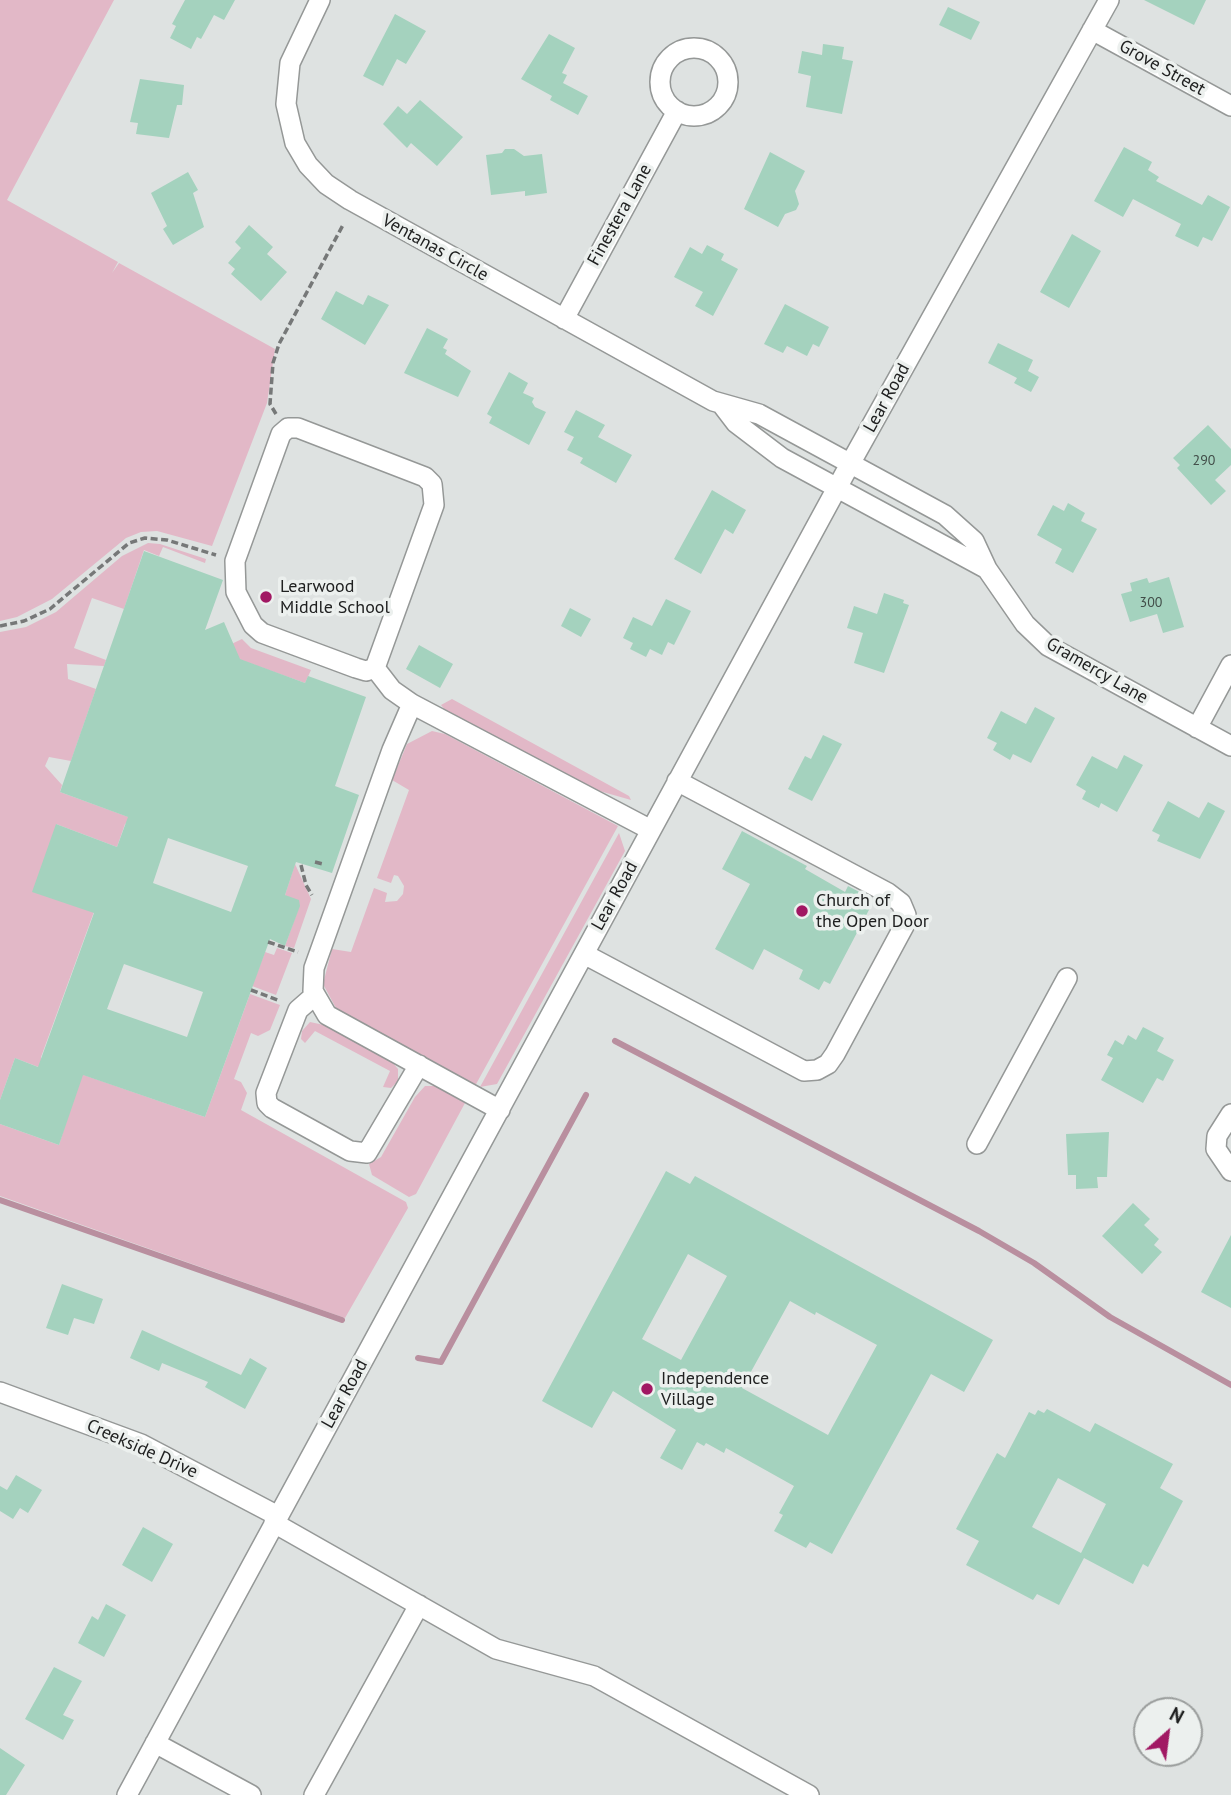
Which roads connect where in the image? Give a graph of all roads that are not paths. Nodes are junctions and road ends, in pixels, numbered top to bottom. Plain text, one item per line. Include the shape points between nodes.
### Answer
1 (320, 0) edge
2 (1110, 0) edge
3 (1093, 30) junction
4 (1231, 106) edge
5 (677, 111) dead end
6 (564, 319) junction
7 (723, 406) junction
8 (850, 464) junction
9 (837, 488) junction
10 (987, 569) junction
11 (1231, 665) edge
12 (375, 668) junction
13 (412, 704) junction
14 (1197, 728) junction
15 (1231, 746) edge
16 (677, 781) junction
17 (651, 830) junction
18 (584, 954) junction
19 (1067, 978) dead end
20 (314, 996) junction
21 (419, 1065) junction
22 (500, 1110) junction
23 (1231, 1114) edge
24 (977, 1144) dead end
25 (1231, 1171) edge
26 (0, 1392) edge
27 (276, 1520) junction
28 (419, 1605) junction
29 (155, 1743) junction
30 (127, 1795) edge
31 (251, 1795) edge
32 (314, 1795) edge
33 (809, 1795) edge

1 - 6 street, Ventanas Circle via 298,39 286,83 289,124 309,165 350,200
2 - 3 street, Lear Road
3 - 4 street, Grove Street
3 - 8 street, Lear Road
5 - 6 street, Finestera Lane
6 - 7 street, Ventanas Circle
7 - 8 street, Ventanas Circle via 759,414
7 - 9 street, Ventanas Circle via 755,440
8 - 9 street, Lear Road
8 - 10 street, Gramercy Lane via 962,527
9 - 10 street, Gramercy Lane
9 - 16 street, Lear Road
10 - 14 street, Gramercy Lane via 1025,624 1048,646
11 - 14 street
12 - 12 street via 434,505 432,484 425,477 298,428 285,430 235,561 236,592 262,633 356,668
12 - 13 street via 392,690
13 - 17 street
13 - 20 street via 314,968
14 - 15 street, Gramercy Lane
16 - 17 street, Lear Road
16 - 18 street via 888,893 901,903 904,926 835,1054 817,1070 804,1071
17 - 18 street, Lear Road
18 - 22 street, Lear Road
19 - 24 street
20 - 21 street via 327,1015
20 - 21 street via 298,1010 266,1093 272,1108 350,1151 367,1153
21 - 22 street
22 - 27 street, Lear Road
23 - 25 street via 1217,1136 1216,1149
26 - 27 street, Creekside Drive via 141,1444
27 - 28 street, Creekside Drive
27 - 29 street, Lear Road
28 - 32 street
28 - 33 street, Creekside Drive via 496,1649 594,1676
29 - 30 street, Lear Road
29 - 31 street

